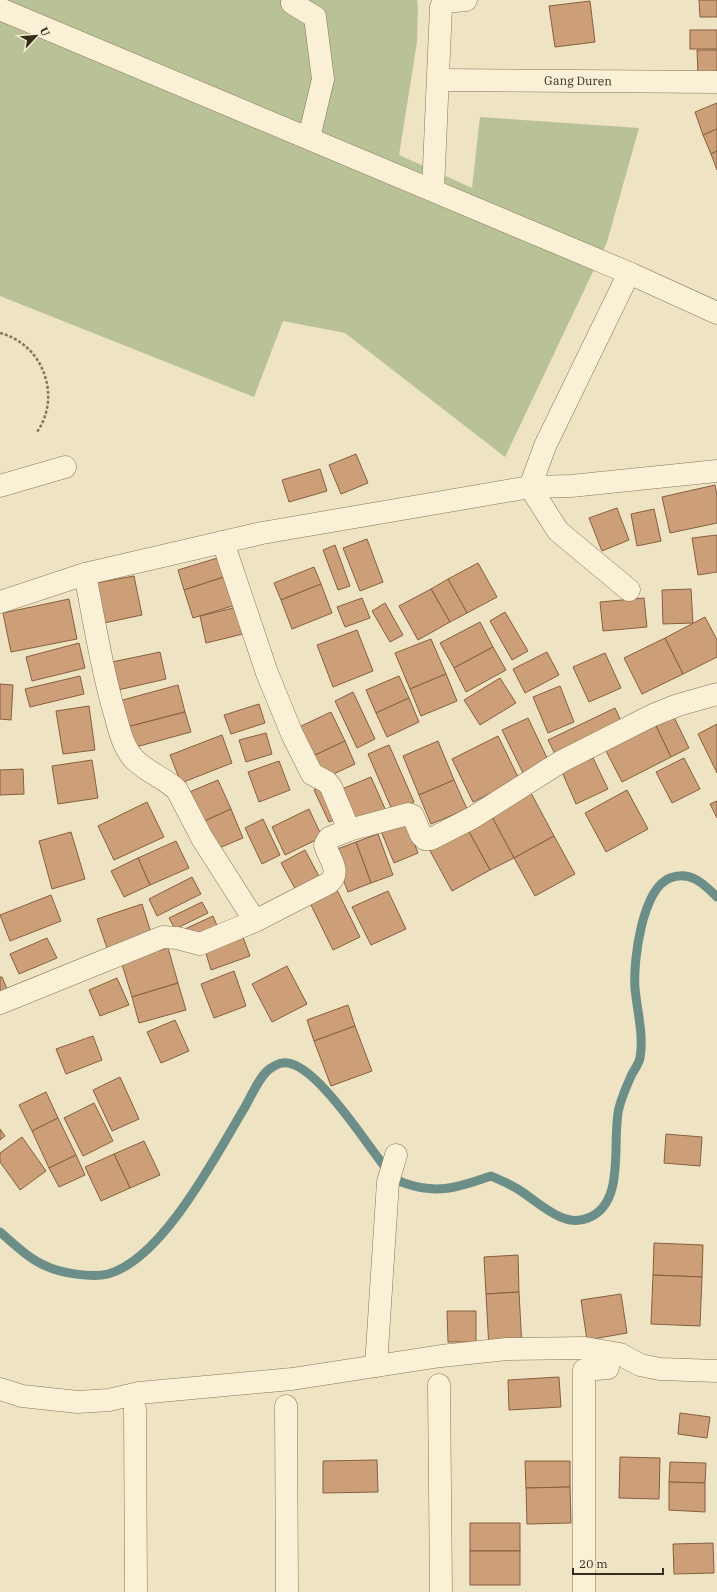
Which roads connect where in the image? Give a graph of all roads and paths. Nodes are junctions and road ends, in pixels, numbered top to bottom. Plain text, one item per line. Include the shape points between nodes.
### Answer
1 (466, 0) edge
2 (292, 3) dead end
3 (0, 9) edge
4 (439, 80) junction
5 (717, 82) edge
6 (309, 138) junction
7 (433, 190) junction
8 (629, 273) junction
9 (717, 313) edge
10 (0, 333) edge
11 (37, 432) dead end
12 (65, 467) dead end
13 (717, 472) edge
14 (0, 486) edge
15 (530, 487) junction
16 (223, 542) junction
17 (85, 574) junction
18 (629, 590) dead end
19 (0, 602) edge
20 (717, 694) edge
21 (349, 830) junction
22 (255, 921) junction
23 (0, 1003) edge
24 (392, 1166) dead end
25 (376, 1366) junction
26 (608, 1368) dead end
27 (717, 1371) edge
28 (439, 1385) dead end
29 (0, 1389) edge
30 (286, 1406) dead end
31 (135, 1409) dead end
32 (136, 1592) edge
33 (287, 1592) edge
34 (441, 1592) edge
35 (584, 1592) edge

1 - 4 street via 444,2 441,7
2 - 6 street via 315,17 319,42 323,79
3 - 6 street
4 - 5 street, Gang Duren
4 - 7 street
6 - 7 street
7 - 8 street
8 - 9 street
8 - 15 street via 545,446
10 - 11 path via 12,336 24,344 37,360 48,381 49,406 45,421
12 - 14 street
13 - 15 street via 571,486
15 - 16 street
15 - 18 street via 558,531
16 - 17 street
16 - 21 street via 267,673 292,734 312,774 331,787
17 - 19 street
17 - 22 street via 108,688 122,739 134,758 149,773 172,784 177,790 202,838
20 - 21 street via 653,715 562,762 472,818 431,839 425,839 413,816 408,814
21 - 22 street via 329,838 325,845 336,872 335,878
22 - 23 street via 200,944 163,937
24 - 25 street
25 - 27 street via 507,1349 585,1348 620,1354 640,1365 660,1369
25 - 29 street via 292,1379 139,1393 110,1400 78,1402 22,1396
26 - 35 street via 584,1370
28 - 34 street
30 - 33 street
31 - 32 street

